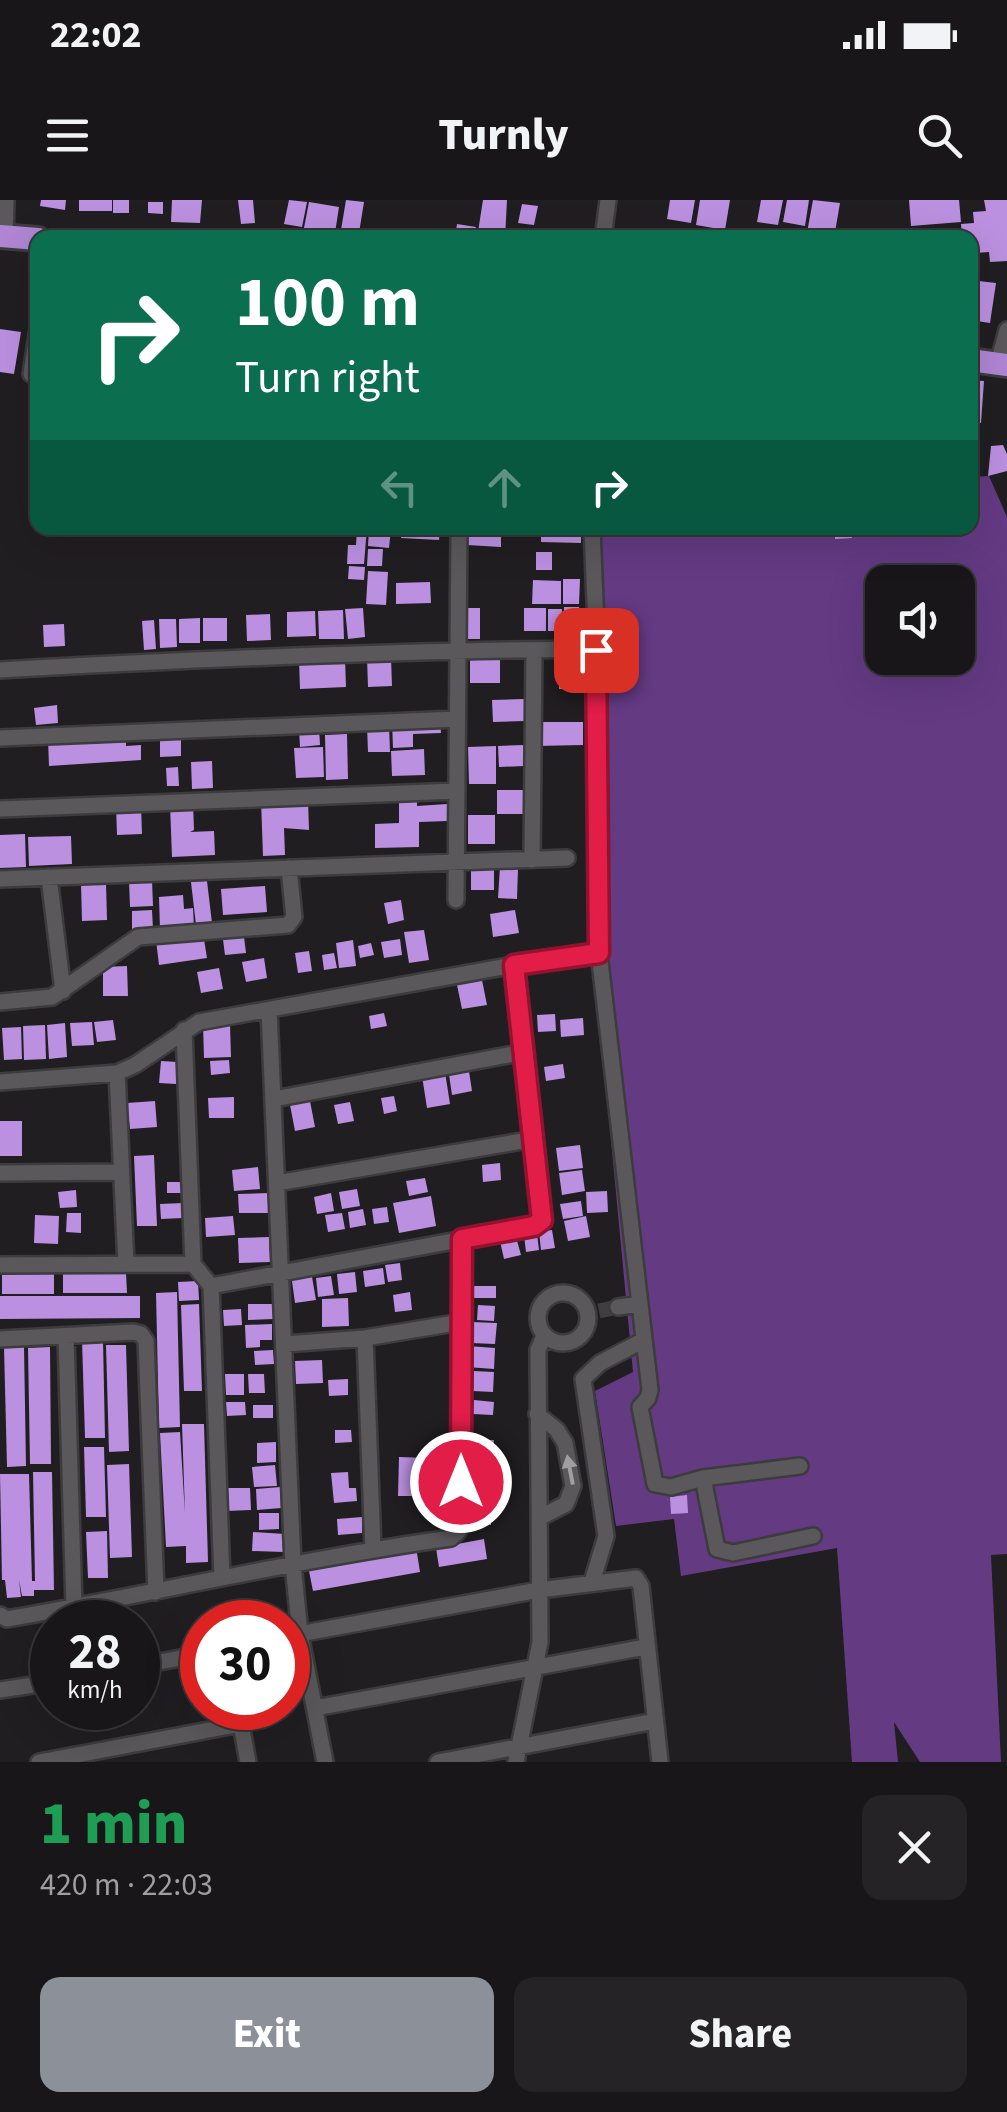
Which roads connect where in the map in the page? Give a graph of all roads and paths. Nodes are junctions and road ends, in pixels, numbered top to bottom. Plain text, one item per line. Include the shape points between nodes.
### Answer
1 (6, 200) edge
2 (608, 200) edge
3 (604, 230) edge
4 (2, 236) edge
5 (30, 238) edge
6 (1007, 330) edge
7 (978, 361) edge
8 (1003, 364) edge
9 (459, 535) edge
10 (592, 535) edge
11 (457, 650) junction
12 (534, 650) junction
13 (596, 650) junction
14 (0, 670) edge
15 (456, 719) junction
16 (0, 738) edge
17 (456, 792) junction
18 (0, 809) edge
19 (567, 858) dead end
20 (532, 860) junction
21 (456, 863) junction
22 (290, 868) junction
23 (49, 877) junction
24 (0, 878) edge
25 (456, 900) dead end
26 (599, 953) junction
27 (514, 965) junction
28 (64, 991) junction
29 (0, 1002) edge
30 (270, 1010) junction
31 (184, 1030) junction
32 (524, 1052) junction
33 (117, 1073) junction
34 (0, 1082) edge
35 (274, 1099) junction
36 (534, 1139) junction
37 (120, 1172) junction
38 (0, 1173) edge
39 (277, 1183) junction
40 (462, 1239) junction
41 (126, 1264) junction
42 (193, 1264) junction
43 (0, 1266) edge
44 (282, 1272) junction
45 (211, 1286) junction
46 (640, 1304) junction
47 (618, 1308) tunnel mouth
48 (461, 1322) junction
49 (544, 1336) junction
50 (66, 1338) junction
51 (366, 1338) junction
52 (0, 1339) edge
53 (644, 1340) junction
54 (285, 1344) junction
55 (538, 1414) junction
56 (800, 1466) dead end
57 (703, 1478) junction
58 (538, 1518) junction
59 (813, 1536) dead end
60 (373, 1549) junction
61 (293, 1564) junction
62 (222, 1578) junction
63 (592, 1582) junction
64 (539, 1590) junction
65 (156, 1592) junction
66 (74, 1600) edge
67 (112, 1600) edge
68 (294, 1600) edge
69 (0, 1615) edge
70 (30, 1615) edge
71 (310, 1632) edge
72 (646, 1646) junction
73 (535, 1665) junction
74 (30, 1685) edge
75 (0, 1690) edge
76 (310, 1691) edge
77 (315, 1708) junction
78 (654, 1721) junction
79 (180, 1730) edge
80 (242, 1730) edge
81 (519, 1744) junction
82 (40, 1762) edge
83 (248, 1762) edge
84 (325, 1762) edge
85 (438, 1762) edge
86 (516, 1762) edge
87 (660, 1762) edge

1 - 4 street
2 - 3 street
4 - 5 highway
6 - 8 street
7 - 8 highway
9 - 11 street
10 - 13 street
11 - 12 street
11 - 14 street
11 - 15 street
12 - 13 street
12 - 20 street
13 - 26 street
15 - 16 street
15 - 17 street
17 - 18 street
17 - 21 street
19 - 20 street
20 - 21 street
21 - 22 street
21 - 25 street
22 - 23 street
22 - 28 street via 294,917 288,924 138,937
23 - 24 street
23 - 28 street
26 - 27 street
26 - 46 street
27 - 30 street
27 - 32 street
28 - 29 street
30 - 31 street
30 - 35 street
31 - 33 street
31 - 42 street
32 - 35 street
32 - 36 street
33 - 34 street
33 - 37 street
35 - 39 street
36 - 39 street
36 - 40 street via 542,1220
37 - 38 street
37 - 41 street
39 - 44 street
40 - 44 street
40 - 48 street
41 - 42 street
41 - 43 street
42 - 45 street
44 - 45 street
44 - 54 street
45 - 62 street
46 - 47 street
46 - 53 street
48 - 51 street
48 - 60 street via 462,1522 451,1538
49 - 49 street via 538,1311 556,1293 570,1293 593,1311 569,1343
49 - 55 street
50 - 52 street
50 - 65 street via 132,1332 146,1341
50 - 66 street
51 - 54 street
51 - 60 street
53 - 57 street via 650,1390 640,1420 655,1484
53 - 63 street via 583,1379 606,1536
54 - 61 street
55 - 58 street
58 -> 55 street via 566,1504 574,1486 565,1443
56 - 57 street
57 - 59 street via 718,1549 733,1553
58 - 64 street
60 - 61 street
61 - 62 street
61 - 68 street
62 - 65 street
63 - 64 street
63 - 72 street via 636,1578
64 - 71 street
64 - 73 street
65 - 67 street
69 - 70 street
72 - 73 street
72 - 78 street
73 - 77 street
73 - 81 street
74 - 75 street
76 - 77 street
77 - 84 street
78 - 81 street
78 - 87 street
79 - 82 street
80 - 83 street
81 - 85 street
81 - 86 street

